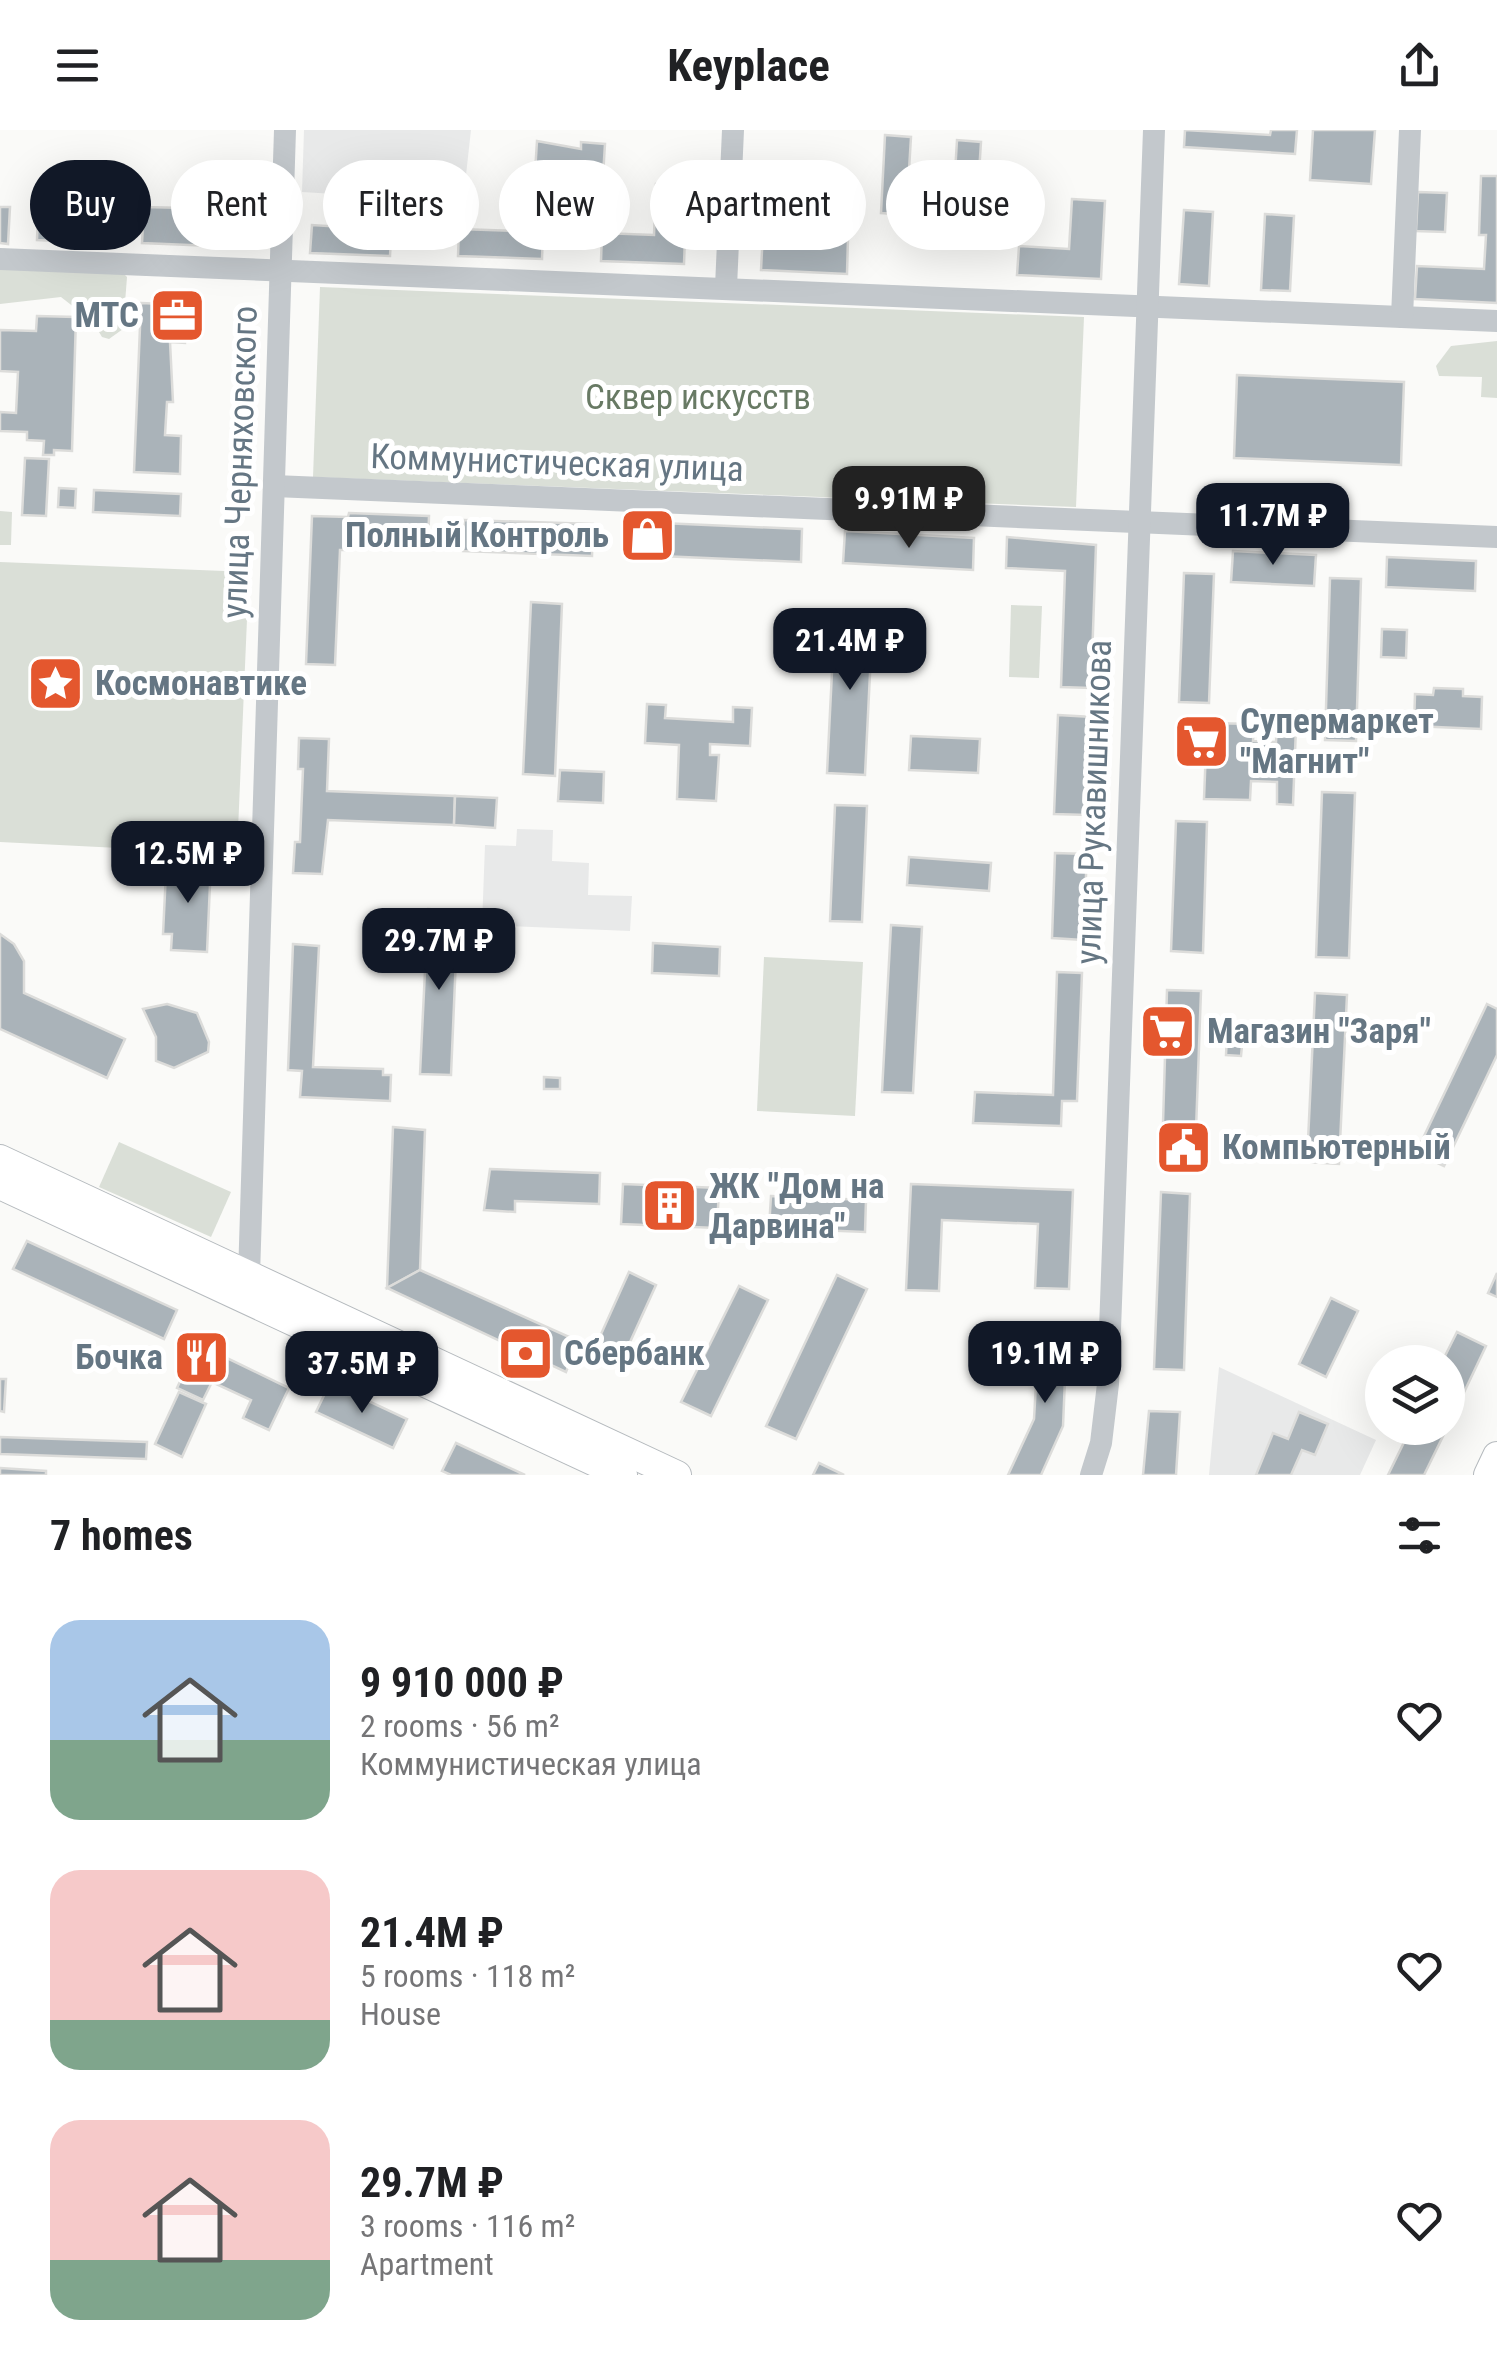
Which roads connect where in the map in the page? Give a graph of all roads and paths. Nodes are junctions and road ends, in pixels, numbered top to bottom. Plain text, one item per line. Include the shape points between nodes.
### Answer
1 (286, 130) edge
2 (733, 130) edge
3 (1154, 130) edge
4 (1410, 130) edge
5 (0, 259) edge
6 (281, 269) junction
7 (726, 287) junction
8 (1147, 304) junction
9 (1402, 316) junction
10 (1497, 322) edge
11 (274, 486) junction
12 (1139, 522) junction
13 (1497, 538) edge
14 (0, 1159) edge
15 (0, 1186) edge
16 (249, 1276) junction
17 (1497, 1456) edge
18 (624, 1475) edge
19 (677, 1475) edge
20 (1091, 1475) edge
21 (1488, 1475) edge

1 - 6 street, улица Черняховского
2 - 7 street
3 - 8 street, улица Рукавишникова
4 - 9 street
5 - 6 street
6 - 7 street
6 - 11 street, улица Черняховского
7 - 8 street
8 - 9 street
8 - 12 street, улица Рукавишникова
9 - 10 street
11 - 12 street, Коммунистическая улица
11 - 16 street, улица Черняховского
12 - 13 street, Коммунистическая улица
12 - 20 street, улица Рукавишникова via 1108,1384
14 - 16 main road
15 - 18 main road
16 - 19 main road
17 - 21 main road

